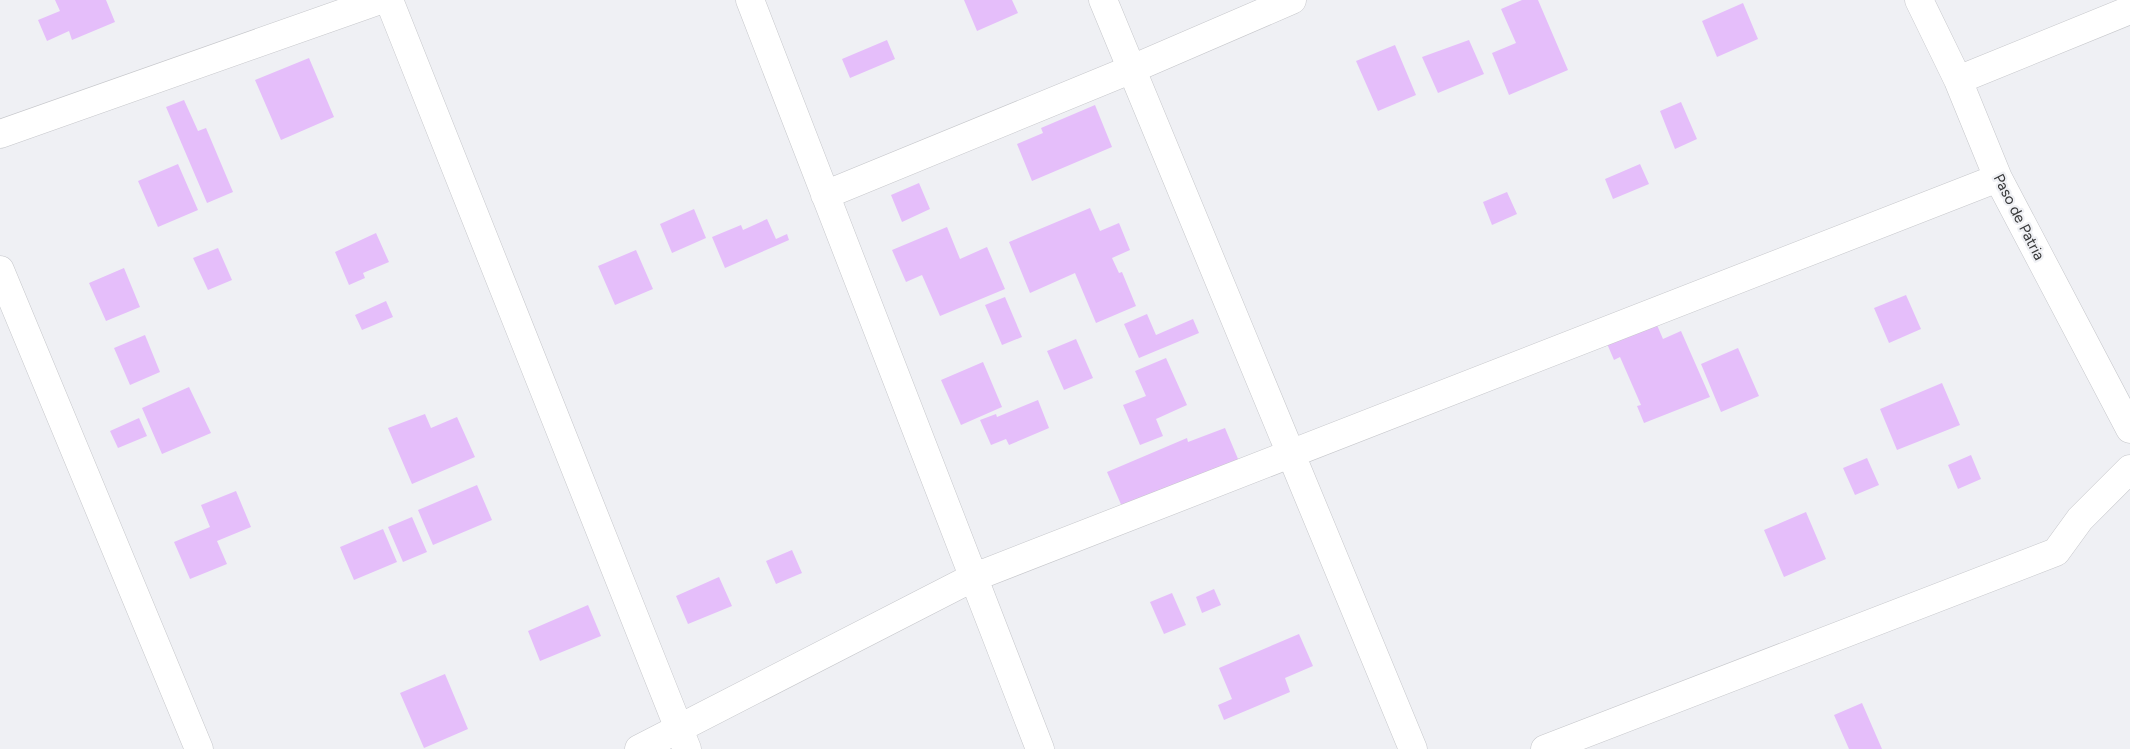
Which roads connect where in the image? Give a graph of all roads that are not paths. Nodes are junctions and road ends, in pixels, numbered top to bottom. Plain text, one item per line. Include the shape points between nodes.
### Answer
1 (380, 0) edge
2 (389, 0) edge
3 (750, 0) edge
4 (1103, 0) edge
5 (1292, 0) edge
6 (1919, 0) edge
7 (2130, 10) edge
8 (1132, 70) junction
9 (1958, 80) junction
10 (0, 134) edge
11 (1998, 178) junction
12 (825, 195) junction
13 (0, 270) edge
14 (2130, 429) edge
15 (1291, 455) junction
16 (2130, 468) edge
17 (972, 578) junction
18 (683, 739) edge
19 (199, 749) edge
20 (639, 749) edge
21 (1040, 749) edge
22 (1413, 749) edge
23 (1545, 749) edge

1 - 10 street
2 - 18 street
3 - 12 street
4 - 8 street
5 - 8 street
6 - 9 street, Paso de Patria
7 - 9 street
8 - 12 street
8 - 15 street
9 - 11 street, Paso de Patria
11 - 14 street, Paso de Patria
11 - 15 street
12 - 17 street
13 - 19 street
15 - 17 street
15 - 22 street
16 - 23 street via 2080,519 2056,552
17 - 18 street
17 - 21 street
18 - 20 street

